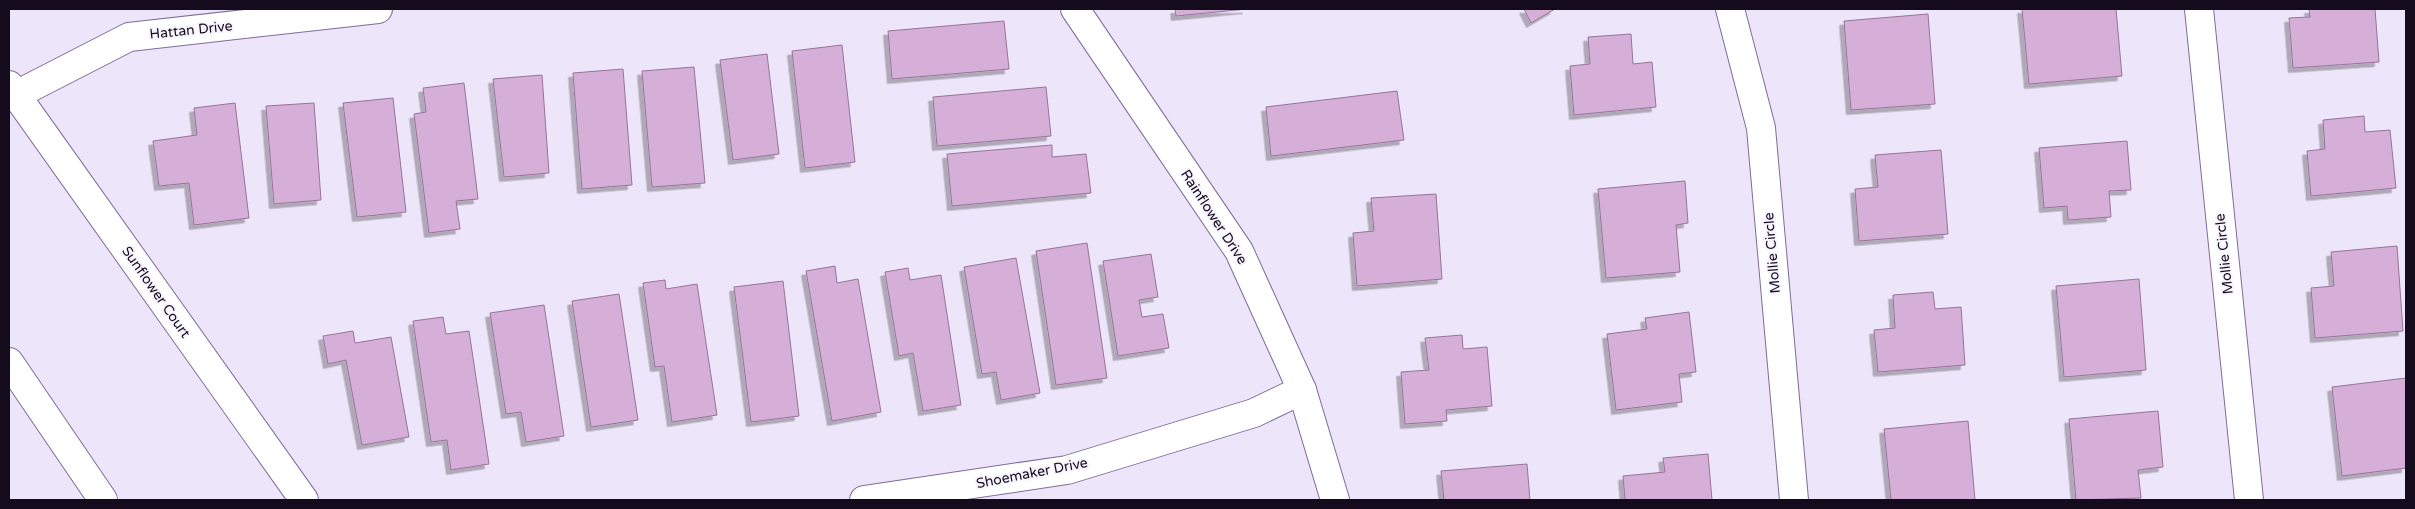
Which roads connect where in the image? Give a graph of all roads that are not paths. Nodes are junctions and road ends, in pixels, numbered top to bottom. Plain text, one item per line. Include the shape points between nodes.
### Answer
1 (378, 9) edge
2 (1075, 9) edge
3 (1730, 9) edge
4 (2199, 9) edge
5 (12, 90) edge
6 (9, 362) edge
7 (1302, 390) junction
8 (82, 469) junction
9 (103, 500) edge
10 (123, 500) edge
11 (304, 500) edge
12 (864, 500) edge
13 (1335, 500) edge
14 (1794, 500) edge
15 (2250, 500) edge

1 - 5 main road, Hattan Drive via 129,37
2 - 7 main road, Rainflower Drive via 1239,251
3 - 14 main road, Mollie Circle via 1762,128
4 - 15 main road, Mollie Circle
5 - 11 main road, Sunflower Court
6 - 8 main road
7 - 12 main road, Shoemaker Drive via 1254,413 1067,470
7 - 13 main road, Rainflower Drive
8 - 9 main road
8 - 10 main road

